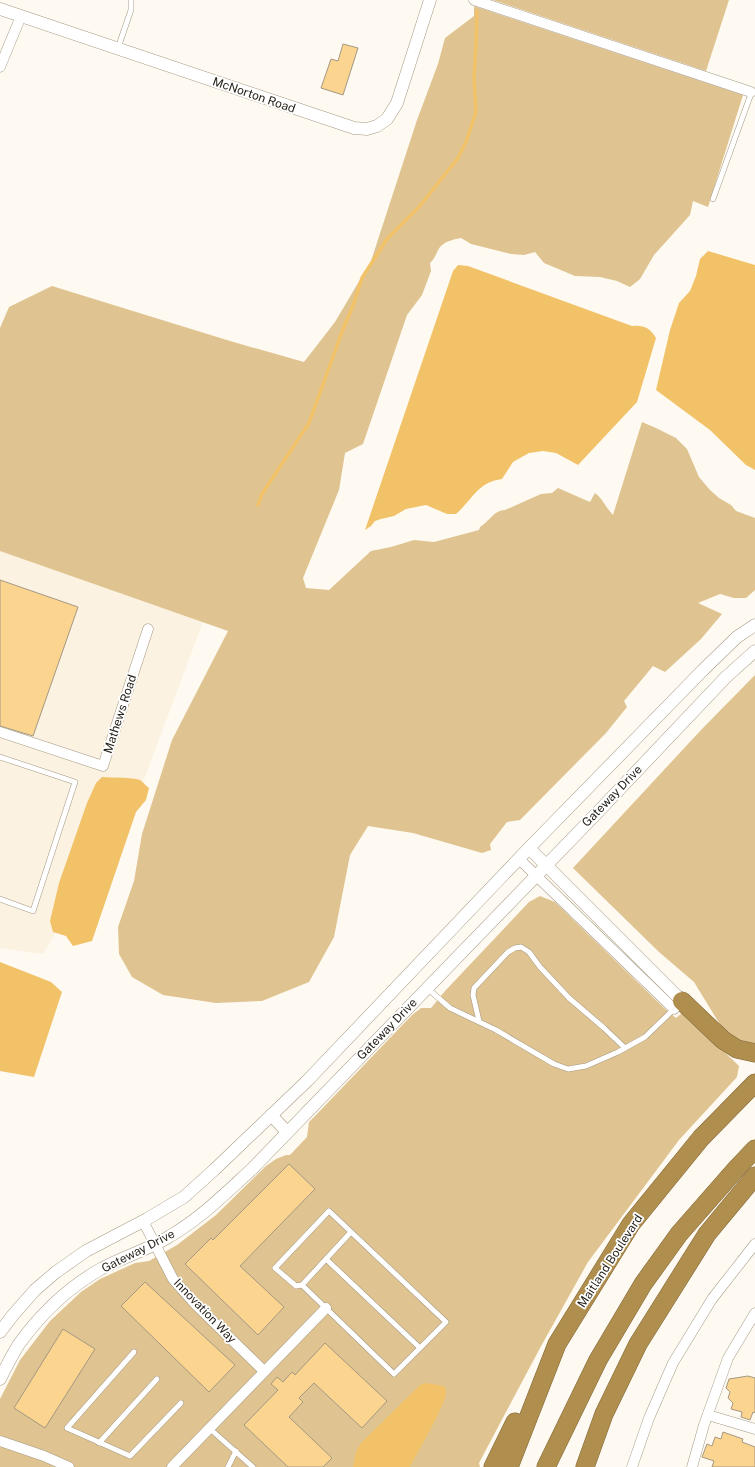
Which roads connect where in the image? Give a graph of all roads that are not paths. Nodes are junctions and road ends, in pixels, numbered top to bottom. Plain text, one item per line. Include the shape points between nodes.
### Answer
1 (131, 0) edge
2 (430, 0) edge
3 (474, 0) edge
4 (0, 9) edge
5 (21, 16) junction
6 (118, 48) junction
7 (0, 67) edge
8 (753, 91) edge
9 (712, 199) dead end
10 (755, 625) edge
11 (148, 628) dead end
12 (755, 651) edge
13 (0, 732) edge
14 (0, 757) edge
15 (529, 848) junction
16 (519, 859) junction
17 (546, 865) junction
18 (537, 875) junction
19 (0, 899) edge
20 (427, 988) junction
21 (678, 1005) junction
22 (479, 1021) junction
23 (625, 1048) junction
24 (755, 1053) edge
25 (755, 1083) edge
26 (271, 1115) junction
27 (287, 1132) junction
28 (755, 1149) edge
29 (755, 1176) edge
30 (143, 1221) junction
31 (351, 1232) junction
32 (154, 1244) junction
33 (755, 1244) edge
34 (326, 1259) junction
35 (302, 1286) junction
36 (326, 1308) junction
37 (755, 1313) edge
38 (0, 1332) edge
39 (557, 1344) junction
40 (420, 1348) junction
41 (134, 1352) dead end
42 (264, 1371) junction
43 (0, 1379) edge
44 (157, 1379) dead end
45 (181, 1404) dead end
46 (708, 1415) junction
47 (209, 1428) junction
48 (755, 1429) edge
49 (0, 1441) edge
50 (99, 1443) junction
51 (236, 1451) junction
52 (69, 1467) edge
53 (172, 1467) edge
54 (228, 1467) edge
55 (253, 1467) edge
56 (493, 1467) edge
57 (509, 1467) edge
58 (546, 1467) edge
59 (585, 1467) edge
60 (632, 1467) edge
61 (692, 1467) edge

1 - 6 lane via 131,10
2 - 6 street, McNorton Road via 397,103 387,119 367,129 354,128
3 - 8 street
4 - 5 street, McNorton Road
5 - 6 street, McNorton Road
5 - 7 street
8 - 9 lane
10 - 15 street, Gateway Drive via 738,637 703,670
11 - 13 street, Mathews Road via 103,766
12 - 17 street, Gateway Drive via 726,677
14 - 19 lane via 75,782 33,911
15 - 16 street, Gateway Drive
15 - 17 street
16 - 18 street
16 - 26 street, Gateway Drive via 307,1081
17 - 18 street, Gateway Drive
17 - 21 street
18 - 20 street, Gateway Drive
18 - 21 street
20 - 22 lane via 450,1008
20 - 27 street, Gateway Drive
21 - 23 lane via 645,1036
21 - 24 highway via 737,1049
22 - 23 lane via 554,1064 568,1069 586,1066
22 - 23 lane via 473,995 474,988 508,952 521,947 529,952 569,998
25 - 39 highway, Maitland Boulevard via 701,1138 631,1224
26 - 27 street
26 - 30 street, Gateway Drive via 184,1196
27 - 32 street, Gateway Drive via 252,1169 203,1214 170,1237
28 - 58 highway via 679,1234 643,1284 598,1360
29 - 59 highway via 707,1234 638,1344 604,1414
30 - 32 street, Innovation Way
30 - 38 street, Gateway Drive via 86,1251 56,1272 34,1290
31 - 34 lane
31 - 35 lane via 329,1211 275,1268 296,1286
31 - 40 lane via 446,1322
32 - 42 street, Innovation Way via 173,1280
32 - 43 street, Gateway Drive via 100,1270 74,1287 51,1307 19,1345
33 - 60 street via 712,1299 673,1362 651,1411
34 - 35 lane
34 - 40 lane
35 - 36 lane
36 - 40 lane via 394,1374
36 - 42 street
37 - 46 street via 728,1358
39 - 56 highway
39 - 57 highway, Maitland Boulevard
41 - 50 lane via 67,1428
42 - 47 street
44 - 50 lane
45 - 50 lane via 130,1456
46 - 48 street
46 - 61 street
47 - 51 lane
47 - 53 street
49 - 52 street
51 - 54 lane
51 - 55 lane

